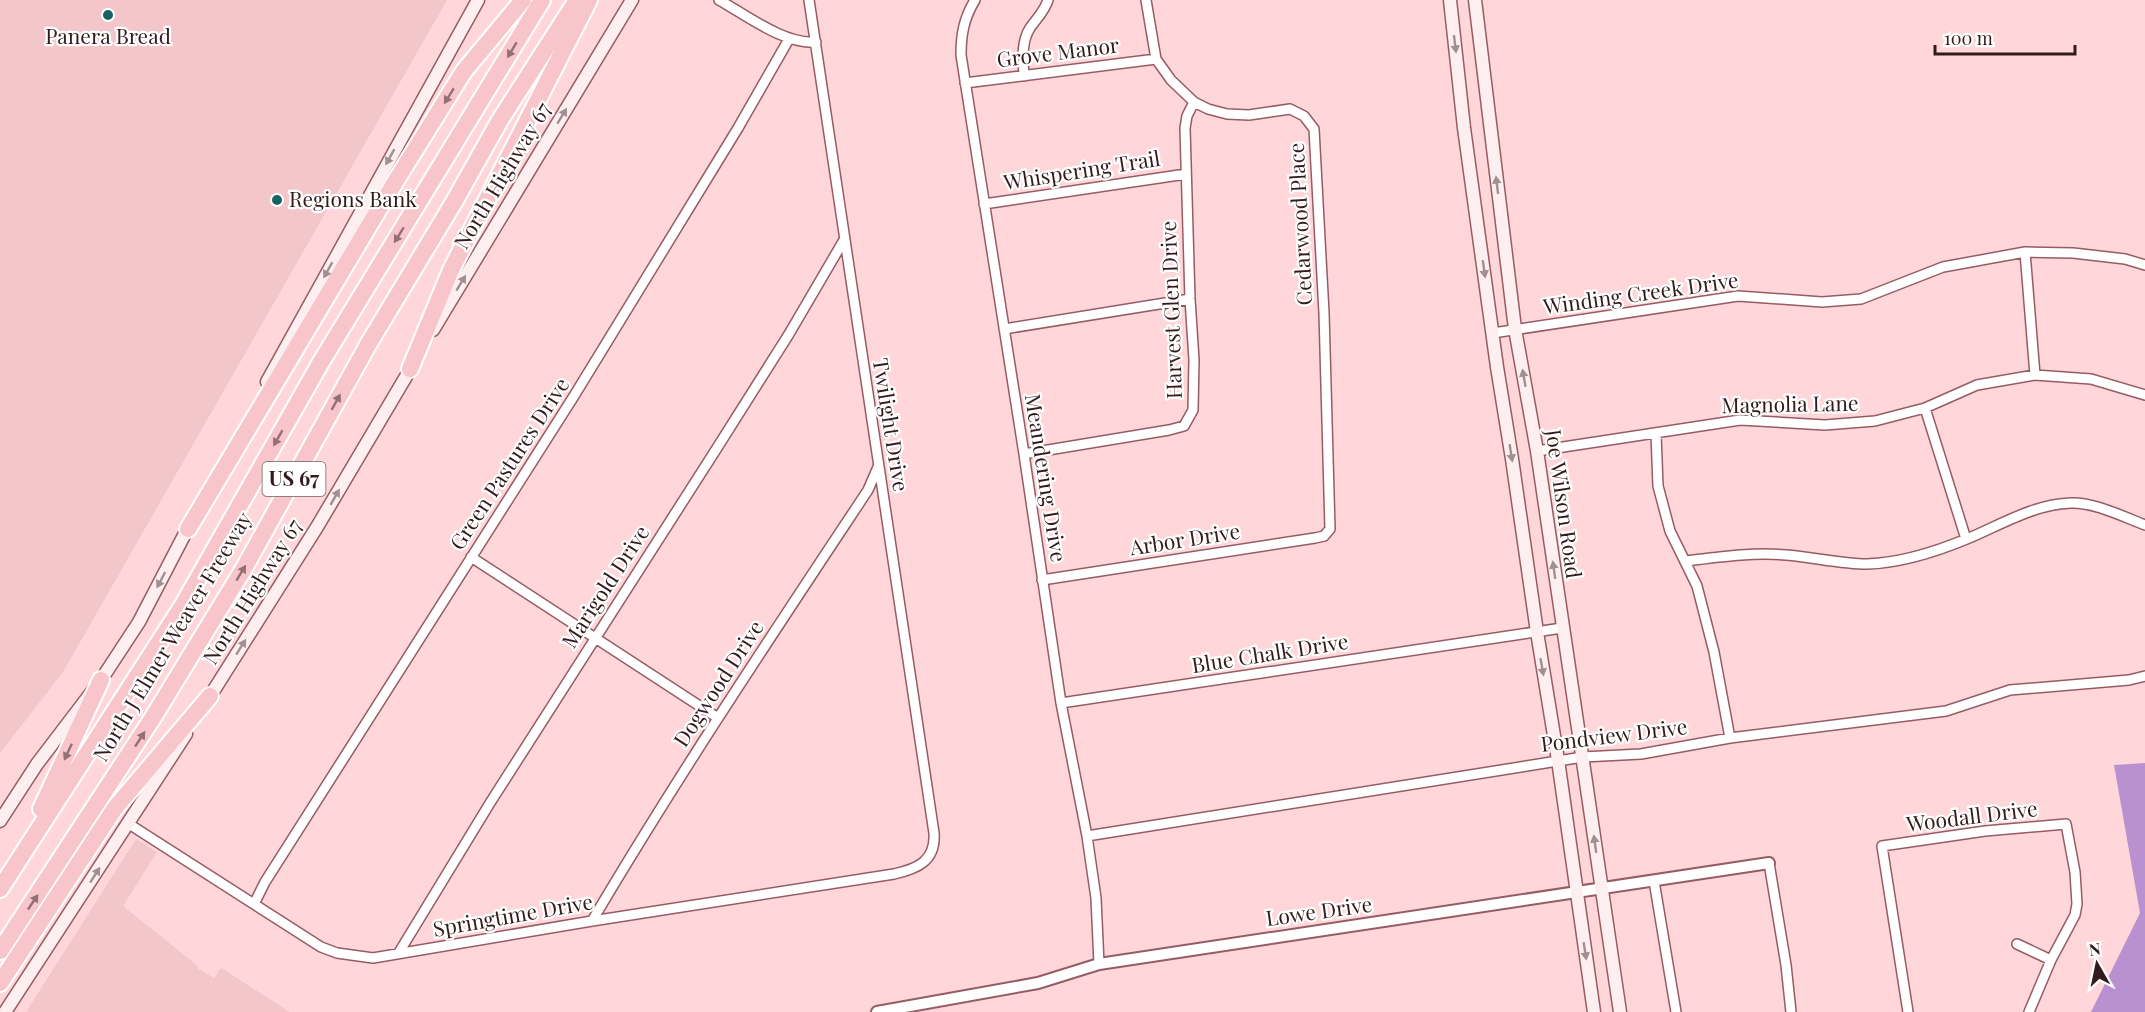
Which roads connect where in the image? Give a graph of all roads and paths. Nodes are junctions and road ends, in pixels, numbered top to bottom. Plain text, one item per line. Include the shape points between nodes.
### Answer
1 (478, 0) edge
2 (524, 0) edge
3 (542, 0) edge
4 (577, 0) edge
5 (589, 0) edge
6 (632, 0) edge
7 (719, 0) edge
8 (809, 0) edge
9 (975, 0) edge
10 (1048, 0) edge
11 (1146, 0) edge
12 (1450, 0) edge
13 (1475, 0) edge
14 (789, 39) junction
15 (816, 42) junction
16 (1156, 58) junction
17 (1024, 76) junction
18 (965, 83) junction
19 (1194, 102) junction
20 (1186, 174) junction
21 (984, 204) junction
22 (844, 240) junction
23 (2025, 252) junction
24 (2145, 265) edge
25 (1190, 298) junction
26 (1004, 328) junction
27 (1515, 329) junction
28 (1493, 333) junction
29 (410, 369) junction
30 (2035, 375) junction
31 (2145, 394) edge
32 (1925, 408) junction
33 (1656, 434) junction
34 (1537, 451) junction
35 (1024, 454) junction
36 (878, 467) junction
37 (2145, 525) edge
38 (188, 529) junction
39 (1330, 529) joint
40 (1966, 539) junction
41 (471, 557) junction
42 (1686, 561) junction
43 (1042, 580) junction
44 (1562, 628) junction
45 (1536, 632) junction
46 (595, 637) junction
47 (2145, 675) edge
48 (101, 680) junction
49 (210, 696) junction
50 (1061, 704) junction
51 (718, 718) junction
52 (1730, 738) junction
53 (1583, 757) junction
54 (1558, 760) junction
55 (0, 821) edge
56 (129, 824) junction
57 (1087, 836) junction
58 (930, 854) joint
59 (1769, 863) joint
60 (1654, 881) junction
61 (3, 885) edge
62 (1601, 889) junction
63 (1576, 893) junction
64 (254, 904) junction
65 (592, 921) junction
66 (2017, 944) dead end
67 (0, 951) edge
68 (398, 954) junction
69 (2051, 960) junction
70 (1099, 964) junction
71 (0, 983) edge
72 (914, 1009) edge
73 (5, 1012) edge
74 (877, 1012) edge
75 (1594, 1012) edge
76 (1620, 1012) edge
77 (1676, 1012) edge
78 (1791, 1012) edge
79 (1908, 1012) edge
80 (2029, 1012) edge

1 -> 38 main road
2 -> 38 highway via 465,71
3 -> 61 highway, North J Elmer Weaver Freeway / US 67 via 321,362 183,605
67 -> 4 highway, North J Elmer Weaver Freeway / US 67 via 153,719 243,570 500,120
5 - 29 highway via 451,270
29 -> 6 main road, North Highway 67
7 - 14 street
8 - 15 street, Twilight Drive
9 - 18 street, Meandering Drive via 964,20 961,36
10 - 17 street via 1023,46
11 - 16 street, Cedarwood Place
12 -> 28 main road, Joe Wilson Road
27 -> 13 main road, Joe Wilson Road
14 - 15 street
14 - 41 street, Green Pastures Drive via 639,291
15 - 22 street, Twilight Drive
16 - 17 street, Grove Manor
16 - 19 street, Cedarwood Place via 1171,80
17 - 18 street, Grove Manor
18 - 21 street, Meandering Drive
19 - 20 street, Harvest Glen Drive via 1185,128
19 - 39 street, Cedarwood Place via 1227,114 1290,109 1304,116 1314,129
20 - 21 street, Whispering Trail
20 - 25 street, Harvest Glen Drive
21 - 26 street, Meandering Drive
22 - 36 street, Twilight Drive
22 - 46 street, Marigold Drive via 789,334
23 - 24 street, Winding Creek Drive via 2073,253
23 - 27 street, Winding Creek Drive via 1943,267 1861,299 1822,302 1738,296
23 - 30 street
25 - 26 street
25 - 35 street, Harvest Glen Drive via 1193,410 1184,426
26 - 35 street, Meandering Drive
27 - 28 street, Winding Creek Drive
34 -> 27 main road, Joe Wilson Road
28 -> 45 main road, Joe Wilson Road
49 -> 29 main road, North Highway 67 via 317,527
30 - 31 street, Magnolia Lane via 2091,379
30 - 32 street, Magnolia Lane via 1977,385
32 - 33 street, Magnolia Lane via 1875,421 1825,425 1740,420
32 - 40 street
33 - 34 street, Magnolia Lane
33 - 42 street via 1658,486 1670,531
44 -> 34 main road, Joe Wilson Road
35 - 43 street, Meandering Drive
36 - 51 street, Dogwood Drive via 868,490
36 - 58 street, Twilight Drive via 934,833
37 - 40 street via 2072,502 2032,509
38 -> 48 main road via 139,621
39 - 43 street, Arbor Drive via 1315,538
40 - 42 street via 1915,557 1868,564 1756,554
41 - 46 street
41 - 64 street, Green Pastures Drive
42 - 52 street via 1697,586 1714,652
43 - 50 street, Meandering Drive
44 - 45 street, Blue Chalk Drive
44 - 53 main road, Joe Wilson Road
45 - 50 street, Blue Chalk Drive
45 -> 54 main road, Joe Wilson Road
46 - 51 street
46 - 68 street, Marigold Drive
47 - 52 street, Pondview Drive via 2129,680 2010,690 1946,711
48 - 55 main road via 36,764
48 -> 61 highway
49 - 56 main road, North Highway 67
49 - 71 highway via 115,808
50 - 57 street, Meandering Drive
51 - 65 street, Dogwood Drive
52 - 53 street, Pondview Drive via 1641,754
53 - 54 street, Pondview Drive
62 -> 53 main road, Joe Wilson Road
54 - 57 street, Pondview Drive
54 - 63 main road, Joe Wilson Road
56 - 64 street, Springtime Drive
73 -> 56 main road, North Highway 67
57 - 70 street, Meandering Drive via 1096,898
58 - 65 street, Springtime Drive via 913,870 894,874
59 - 60 street, Lowe Drive
59 - 78 street
60 - 62 street, Lowe Drive
60 - 77 street
62 - 63 street, Lowe Drive
62 - 76 main road, Joe Wilson Road
63 - 70 street, Lowe Drive
63 -> 75 main road, Joe Wilson Road
64 - 68 street, Springtime Drive via 337,953 373,958
65 - 68 street, Springtime Drive
66 - 69 street
69 - 79 street, Woodall Drive via 2077,904 2066,824 1882,846
69 - 80 street
70 - 72 street, Lowe Drive via 1038,983
72 - 74 street, Lowe Drive

